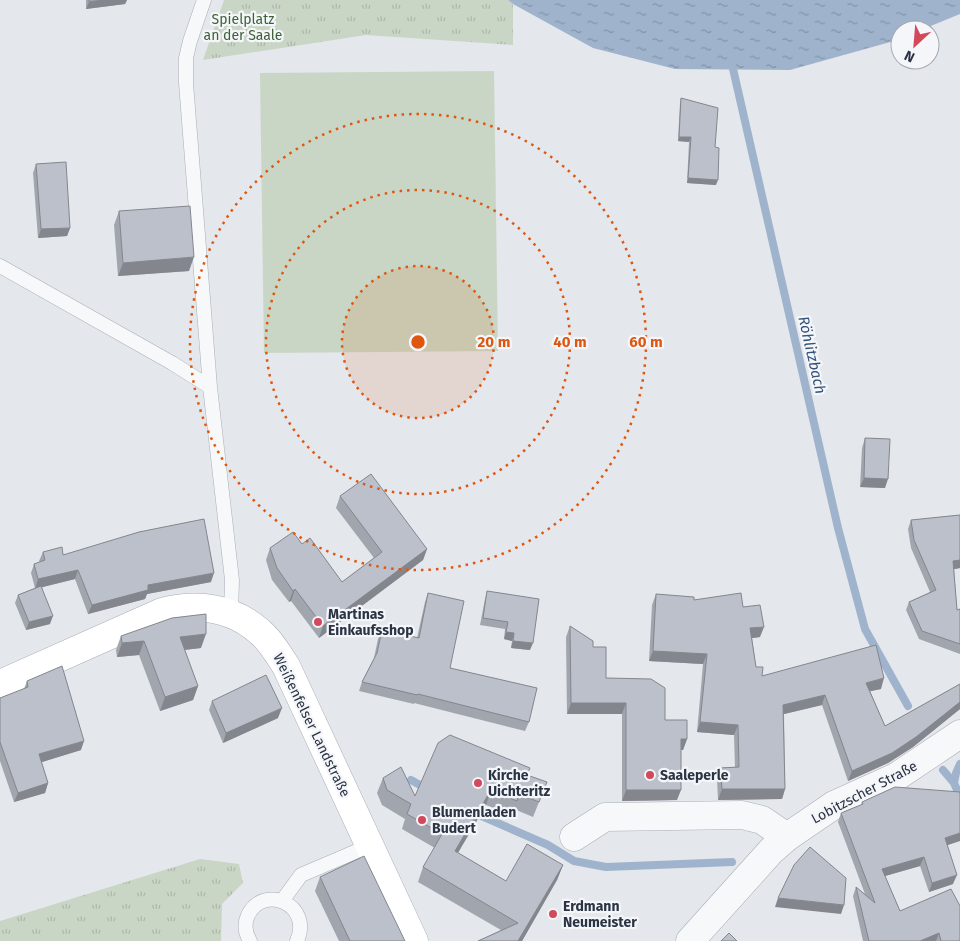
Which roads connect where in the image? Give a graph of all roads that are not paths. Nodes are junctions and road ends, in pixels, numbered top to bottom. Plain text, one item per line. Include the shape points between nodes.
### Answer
1 (204, 0) edge
2 (0, 266) edge
3 (210, 387) junction
4 (231, 613) junction
5 (0, 684) edge
6 (960, 734) edge
7 (574, 836) dead end
8 (786, 838) junction
9 (370, 846) junction
10 (282, 901) junction
11 (250, 941) edge
12 (297, 941) edge
13 (414, 941) edge
14 (690, 941) edge

1 - 3 lane via 186,58 186,83
2 - 3 lane
3 - 4 lane via 232,580
4 - 5 main road, Weißenfelser Landstraße via 194,606 162,612
4 - 9 main road, Weißenfelser Landstraße via 261,632 286,666
6 - 8 street, Lobitzscher Straße via 896,777 834,805
7 - 8 street via 605,817 742,815 762,820
8 - 14 street, Lobitzscher Straße
9 - 10 lane via 300,875
9 - 13 main road, Weißenfelser Landstraße
10 - 11 lane via 265,900 250,911 245,927
10 - 12 lane via 297,913 300,922

